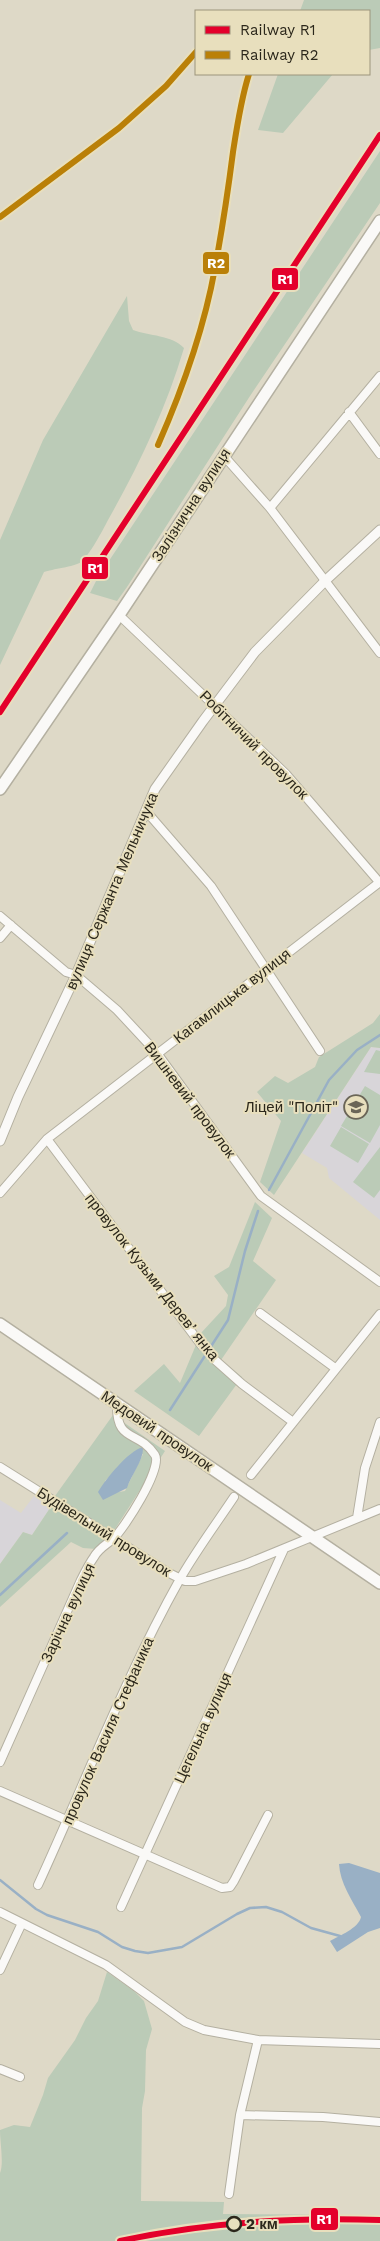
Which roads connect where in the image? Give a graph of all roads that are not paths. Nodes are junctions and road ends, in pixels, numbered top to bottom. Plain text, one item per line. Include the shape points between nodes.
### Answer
1 (380, 221) edge
2 (380, 376) edge
3 (349, 412) junction
4 (380, 454) edge
5 (224, 456) junction
6 (270, 508) junction
7 (380, 530) edge
8 (326, 580) junction
9 (119, 615) junction
10 (380, 653) edge
11 (216, 704) junction
12 (0, 789) edge
13 (146, 811) junction
14 (380, 883) edge
15 (0, 916) edge
16 (11, 925) junction
17 (0, 938) edge
18 (266, 969) junction
19 (76, 975) junction
20 (320, 1051) dead end
21 (157, 1053) junction
22 (47, 1139) junction
23 (0, 1142) edge
24 (0, 1193) edge
25 (380, 1282) edge
26 (260, 1313) dead end
27 (380, 1314) edge
28 (0, 1324) edge
29 (202, 1346) joint
30 (215, 1360) joint
31 (335, 1368) junction
32 (117, 1404) junction
33 (293, 1422) junction
34 (380, 1422) edge
35 (0, 1467) edge
36 (252, 1475) dead end
37 (234, 1496) dead end
38 (380, 1509) edge
39 (357, 1518) junction
40 (313, 1537) junction
41 (114, 1538) junction
42 (284, 1549) junction
43 (181, 1578) junction
44 (380, 1583) edge
45 (0, 1762) edge
46 (0, 1791) edge
47 (268, 1815) dead end
48 (67, 1821) junction
49 (146, 1855) junction
50 (38, 1885) dead end
51 (121, 1906) dead end
52 (0, 1912) edge
53 (22, 1923) junction
54 (0, 1970) edge
55 (258, 2040) junction
56 (380, 2044) edge
57 (0, 2069) edge
58 (20, 2077) dead end
59 (240, 2115) junction
60 (380, 2122) edge
61 (229, 2194) dead end

1 - 5 main road, Залізнична вулиця
2 - 3 street
3 - 4 street
3 - 6 street
5 - 6 street
5 - 9 main road, Залізнична вулиця
6 - 8 street
7 - 8 street, вулиця Сержанта Мельничука
8 - 10 street
8 - 11 street, вулиця Сержанта Мельничука via 255,652
9 - 11 street, Робітничий провулок
9 - 12 main road, Залізнична вулиця
11 - 13 street, вулиця Сержанта Мельничука via 155,789
11 - 14 street, Робітничий провулок via 286,774
13 - 18 street via 211,886
13 - 19 street, вулиця Сержанта Мельничука
14 - 18 street, Кагамлицька вулиця
15 - 16 street, Вишневий провулок
16 - 17 street
16 - 19 street, Вишневий провулок via 66,972
18 - 20 street
18 - 21 street, Кагамлицька вулиця
19 - 21 street, Вишневий провулок via 117,1010
19 - 23 street, вулиця Сержанта Мельничука
21 - 22 street, Кагамлицька вулиця
21 - 25 street, Вишневий провулок via 261,1196
22 - 24 street, Кагамлицька вулиця
22 - 29 street, провулок Кузьми Деревʼянка
26 - 31 street
27 - 31 street
28 - 32 main road, Медовий провулок
29 - 30 street, провулок Кузьми Деревʼянка
30 - 33 street, провулок Кузьми Деревʼянка
31 - 33 street
32 - 40 main road, Медовий провулок
32 - 41 street, Зарічна вулиця via 120,1428 148,1448 157,1461 151,1480
33 - 36 street
34 - 39 street via 365,1468
35 - 41 street, Будівельний провулок
37 - 43 street, провулок Василя Стефаника
38 - 39 street, Будівельний провулок
39 - 40 street, Будівельний провулок
40 - 42 street, Будівельний провулок
40 - 44 main road, Медовий провулок
41 - 43 street, Будівельний провулок
41 - 45 street, Зарічна вулиця via 93,1557 81,1580
42 - 43 street, Будівельний провулок via 195,1581
42 - 49 street, Цегельна вулиця
43 - 48 street, провулок Василя Стефаника via 127,1684
46 - 48 street
47 - 49 street via 230,1887 222,1888
48 - 49 street
48 - 50 street, провулок Василя Стефаника
49 - 51 street, Цегельна вулиця
52 - 53 street
53 - 54 street
53 - 55 street via 106,1965 186,2022 204,2030
55 - 56 street
55 - 59 street
57 - 58 street
59 - 60 street
59 - 61 street

